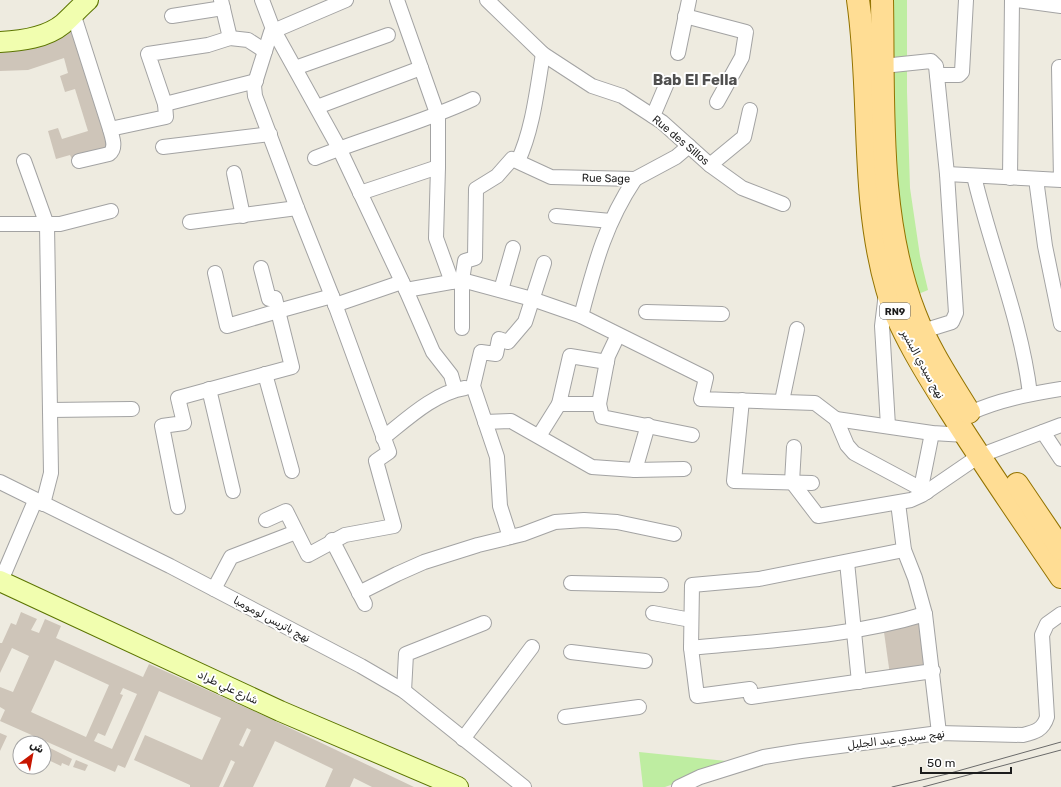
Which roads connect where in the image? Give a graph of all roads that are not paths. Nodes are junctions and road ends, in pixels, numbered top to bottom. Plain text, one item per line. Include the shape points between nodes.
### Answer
1 (262, 0) edge
2 (346, 0) edge
3 (398, 0) edge
4 (487, 0) edge
5 (689, 0) edge
6 (858, 0) edge
7 (882, 0) edge
8 (966, 0) edge
9 (1012, 0) edge
10 (1023, 1) edge
11 (222, 4) edge
12 (1057, 4) edge
13 (80, 6) edge
14 (172, 16) dead end
15 (685, 16) junction
16 (274, 29) junction
17 (388, 35) dead end
18 (230, 38) junction
19 (0, 42) edge
20 (265, 51) junction
21 (678, 53) dead end
22 (543, 54) junction
23 (883, 66) junction
24 (1061, 67) edge
25 (295, 68) junction
26 (421, 68) junction
27 (937, 74) junction
28 (256, 81) junction
29 (667, 82) dead end
30 (473, 100) dead end
31 (717, 102) dead end
32 (165, 104) junction
33 (317, 107) junction
34 (750, 110) dead end
35 (1060, 113) edge
36 (438, 116) junction
37 (653, 116) junction
38 (110, 129) junction
39 (270, 134) junction
40 (689, 146) junction
41 (163, 148) dead end
42 (339, 148) junction
43 (315, 158) dead end
44 (24, 161) dead end
45 (79, 161) dead end
46 (518, 161) junction
47 (710, 165) junction
48 (438, 167) junction
49 (234, 173) dead end
50 (947, 174) junction
51 (974, 176) junction
52 (1010, 178) junction
53 (635, 179) junction
54 (1036, 179) junction
55 (1061, 180) edge
56 (360, 193) junction
57 (879, 197) junction
58 (783, 204) dead end
59 (296, 208) junction
60 (111, 211) dead end
61 (243, 216) junction
62 (556, 216) dead end
63 (611, 221) junction
64 (190, 222) dead end
65 (0, 224) edge
66 (47, 225) junction
67 (513, 248) dead end
68 (544, 263) dead end
69 (261, 268) dead end
70 (215, 273) dead end
71 (457, 281) junction
72 (404, 286) junction
73 (887, 289) junction
74 (501, 290) junction
75 (532, 299) junction
76 (334, 300) junction
77 (278, 311) junction
78 (646, 312) dead end
79 (722, 314) dead end
80 (581, 316) junction
81 (1061, 324) edge
82 (462, 328) dead end
83 (797, 329) dead end
84 (923, 331) junction
85 (618, 335) junction
86 (606, 362) junction
87 (265, 374) junction
88 (473, 386) junction
89 (209, 389) junction
90 (455, 389) junction
91 (1061, 389) edge
92 (1030, 394) junction
93 (742, 400) junction
94 (782, 401) junction
95 (558, 404) junction
96 (599, 404) junction
97 (132, 409) dead end
98 (50, 410) junction
99 (970, 413) junction
100 (836, 419) junction
101 (485, 422) junction
102 (648, 425) junction
103 (1061, 425) edge
104 (888, 426) junction
105 (1043, 432) junction
106 (932, 433) junction
107 (966, 435) junction
108 (539, 436) junction
109 (692, 436) dead end
110 (383, 438) junction
111 (794, 447) dead end
112 (987, 453) junction
113 (1061, 459) edge
114 (684, 469) dead end
115 (635, 470) junction
116 (292, 471) dead end
117 (0, 482) edge
118 (792, 482) junction
119 (812, 483) dead end
120 (924, 490) junction
121 (233, 491) dead end
122 (39, 502) junction
123 (898, 503) junction
124 (178, 506) dead end
125 (266, 520) dead end
126 (296, 532) junction
127 (674, 534) dead end
128 (510, 537) junction
129 (332, 540) junction
130 (1061, 549) edge
131 (904, 550) junction
132 (847, 562) junction
133 (1061, 577) edge
134 (0, 582) edge
135 (571, 583) dead end
136 (661, 585) dead end
137 (214, 589) junction
138 (653, 613) dead end
139 (925, 614) junction
140 (1061, 614) edge
141 (691, 620) junction
142 (484, 623) dead end
143 (854, 631) junction
144 (532, 647) dead end
145 (691, 648) junction
146 (571, 652) dead end
147 (645, 661) dead end
148 (933, 671) junction
149 (859, 682) junction
150 (404, 691) junction
151 (639, 707) dead end
152 (566, 717) dead end
153 (939, 733) junction
154 (463, 739) junction
155 (458, 787) edge
156 (524, 787) edge
157 (679, 787) edge

1 - 16 street
2 - 16 street
3 - 26 street
4 - 22 street, Rue des Sillos
5 - 15 street
6 - 57 main road, نهج سيدي البشير / RN9
7 - 23 main road, نهج سيدي البشير / RN9
8 - 27 street via 963,71 959,75
9 - 52 street
10 - 12 street
11 - 14 street
11 - 18 street
13 - 19 street via 63,24 38,37
13 - 38 street
15 - 21 street
15 - 31 street via 746,32 742,57
16 - 20 street via 269,35
16 - 25 street
17 - 25 street
18 - 20 street via 248,40
18 - 32 street via 208,45 148,54
20 - 28 street
22 - 37 street, Rue des Sillos via 592,86 622,96
22 - 46 street via 532,115 525,138 526,145
23 - 27 street via 931,61 936,64
23 - 57 main road, نهج سيدي البشير / RN9
24 - 35 street
25 - 33 street
26 - 33 street
26 - 36 street
27 - 50 street
28 - 32 street
28 - 39 street via 255,96
29 - 37 street
30 - 36 street
32 - 38 street via 166,116
33 - 42 street
34 - 47 street via 744,137
35 - 55 street
36 - 42 street
36 - 48 street
37 - 40 street, Rue des Sillos
38 - 45 street via 114,146 112,152
39 - 41 street
39 - 59 street
40 - 47 street, Rue des Sillos
40 - 53 street, Rue Sage via 676,157
42 - 43 street
42 - 56 street
44 - 66 street
46 - 53 street, Rue Sage via 551,177
46 - 71 street via 512,159 497,176 476,189 475,258 465,261
47 - 58 street, Rue des Sillos via 742,188
48 - 56 street
48 - 71 street via 436,238
49 - 61 street
50 - 51 street
50 - 84 street via 956,316 952,322
51 - 52 street
51 - 92 street via 994,251 1019,328
52 - 54 street
53 - 63 street
54 - 55 street
54 - 81 street via 1043,233
56 - 72 street
57 - 73 main road, نهج سيدي البشير / RN9 via 877,246
57 - 84 main road, نهج سيدي البشير / RN9 via 893,236 915,315
59 - 61 street
59 - 76 street
60 - 66 street via 72,222
61 - 64 street
62 - 63 street
63 - 80 street via 602,242
65 - 66 street
66 - 98 street
67 - 74 street
68 - 75 street
69 - 77 street via 269,299 275,298
70 - 77 street via 226,326
71 - 72 street
71 - 74 street
71 - 82 street
72 - 76 street
72 - 90 street via 433,352 451,375
73 - 104 street via 882,326
73 - 107 main road, نهج سيدي البشير / RN9 via 916,353
74 - 75 street
75 - 80 street
75 - 88 street via 525,322 508,342 499,339 496,354 481,352
76 - 77 street
76 - 110 street
77 - 87 street via 292,367
78 - 79 street
80 - 85 street
83 - 94 street
84 - 99 main road, نهج سيدي البشير / RN9
85 - 86 street
85 - 93 street via 706,378 701,399
86 - 95 street via 570,356
86 - 96 street
87 - 89 street
87 - 116 street
88 - 90 street
88 - 101 street
89 - 121 street
89 - 124 street via 178,398 184,423 162,426
90 - 110 street via 422,407
91 - 92 street
92 - 99 street
93 - 94 street
93 - 118 street via 734,481
94 - 100 street via 815,403
95 - 96 street
95 - 108 street
96 - 102 street via 602,417
97 - 98 street
98 - 122 street via 51,473
99 - 112 main road, نهج سيدي البشير / RN9
100 - 104 street
100 - 120 street via 847,445 854,453
101 - 108 street via 512,421
101 - 128 street via 497,457 500,506
102 - 109 street
102 - 115 street
103 - 105 street
104 - 106 street
105 - 112 street
105 - 113 street
106 - 107 street
106 - 120 street
107 - 112 main road, نهج سيدي البشير / RN9
108 - 115 street via 592,467
110 - 129 street via 389,452 376,461 394,526 345,535
111 - 118 street
112 - 120 street
112 - 130 main road, نهج سيدي البشير / RN9
112 - 133 main road, نهج سيدي البشير / RN9
114 - 115 street
117 - 122 street, نهج باتريس لومومبا
118 - 119 street
118 - 123 street via 818,516
120 - 123 street via 918,498
122 - 134 street
122 - 137 street, نهج باتريس لومومبا
123 - 131 street
125 - 126 street via 286,511
126 - 129 street via 308,555
126 - 137 street via 231,557
127 - 128 street via 617,522 584,520 555,522
128 - 129 street via 424,562 397,574 362,599
131 - 132 street
131 - 139 street
132 - 141 street via 759,579 692,585
132 - 143 street
134 - 155 street, شارع علي طراد via 280,712
135 - 136 street
137 - 150 street, نهج باتريس لومومبا
138 - 141 street
139 - 143 street
139 - 148 street
140 - 153 street, نهج سيدي عبد الجليل via 1047,624 1042,635 1047,717 1041,729 1023,735
141 - 145 street
142 - 150 street via 406,654
143 - 145 street
143 - 149 street
144 - 154 street
145 - 149 street via 697,696 750,689 751,697
146 - 147 street
148 - 149 street
148 - 153 street
150 - 154 street, نهج باتريس لومومبا
151 - 152 street
153 - 157 street, نهج سيدي عبد الجليل via 777,755 700,778
154 - 156 street, نهج باتريس لومومبا

